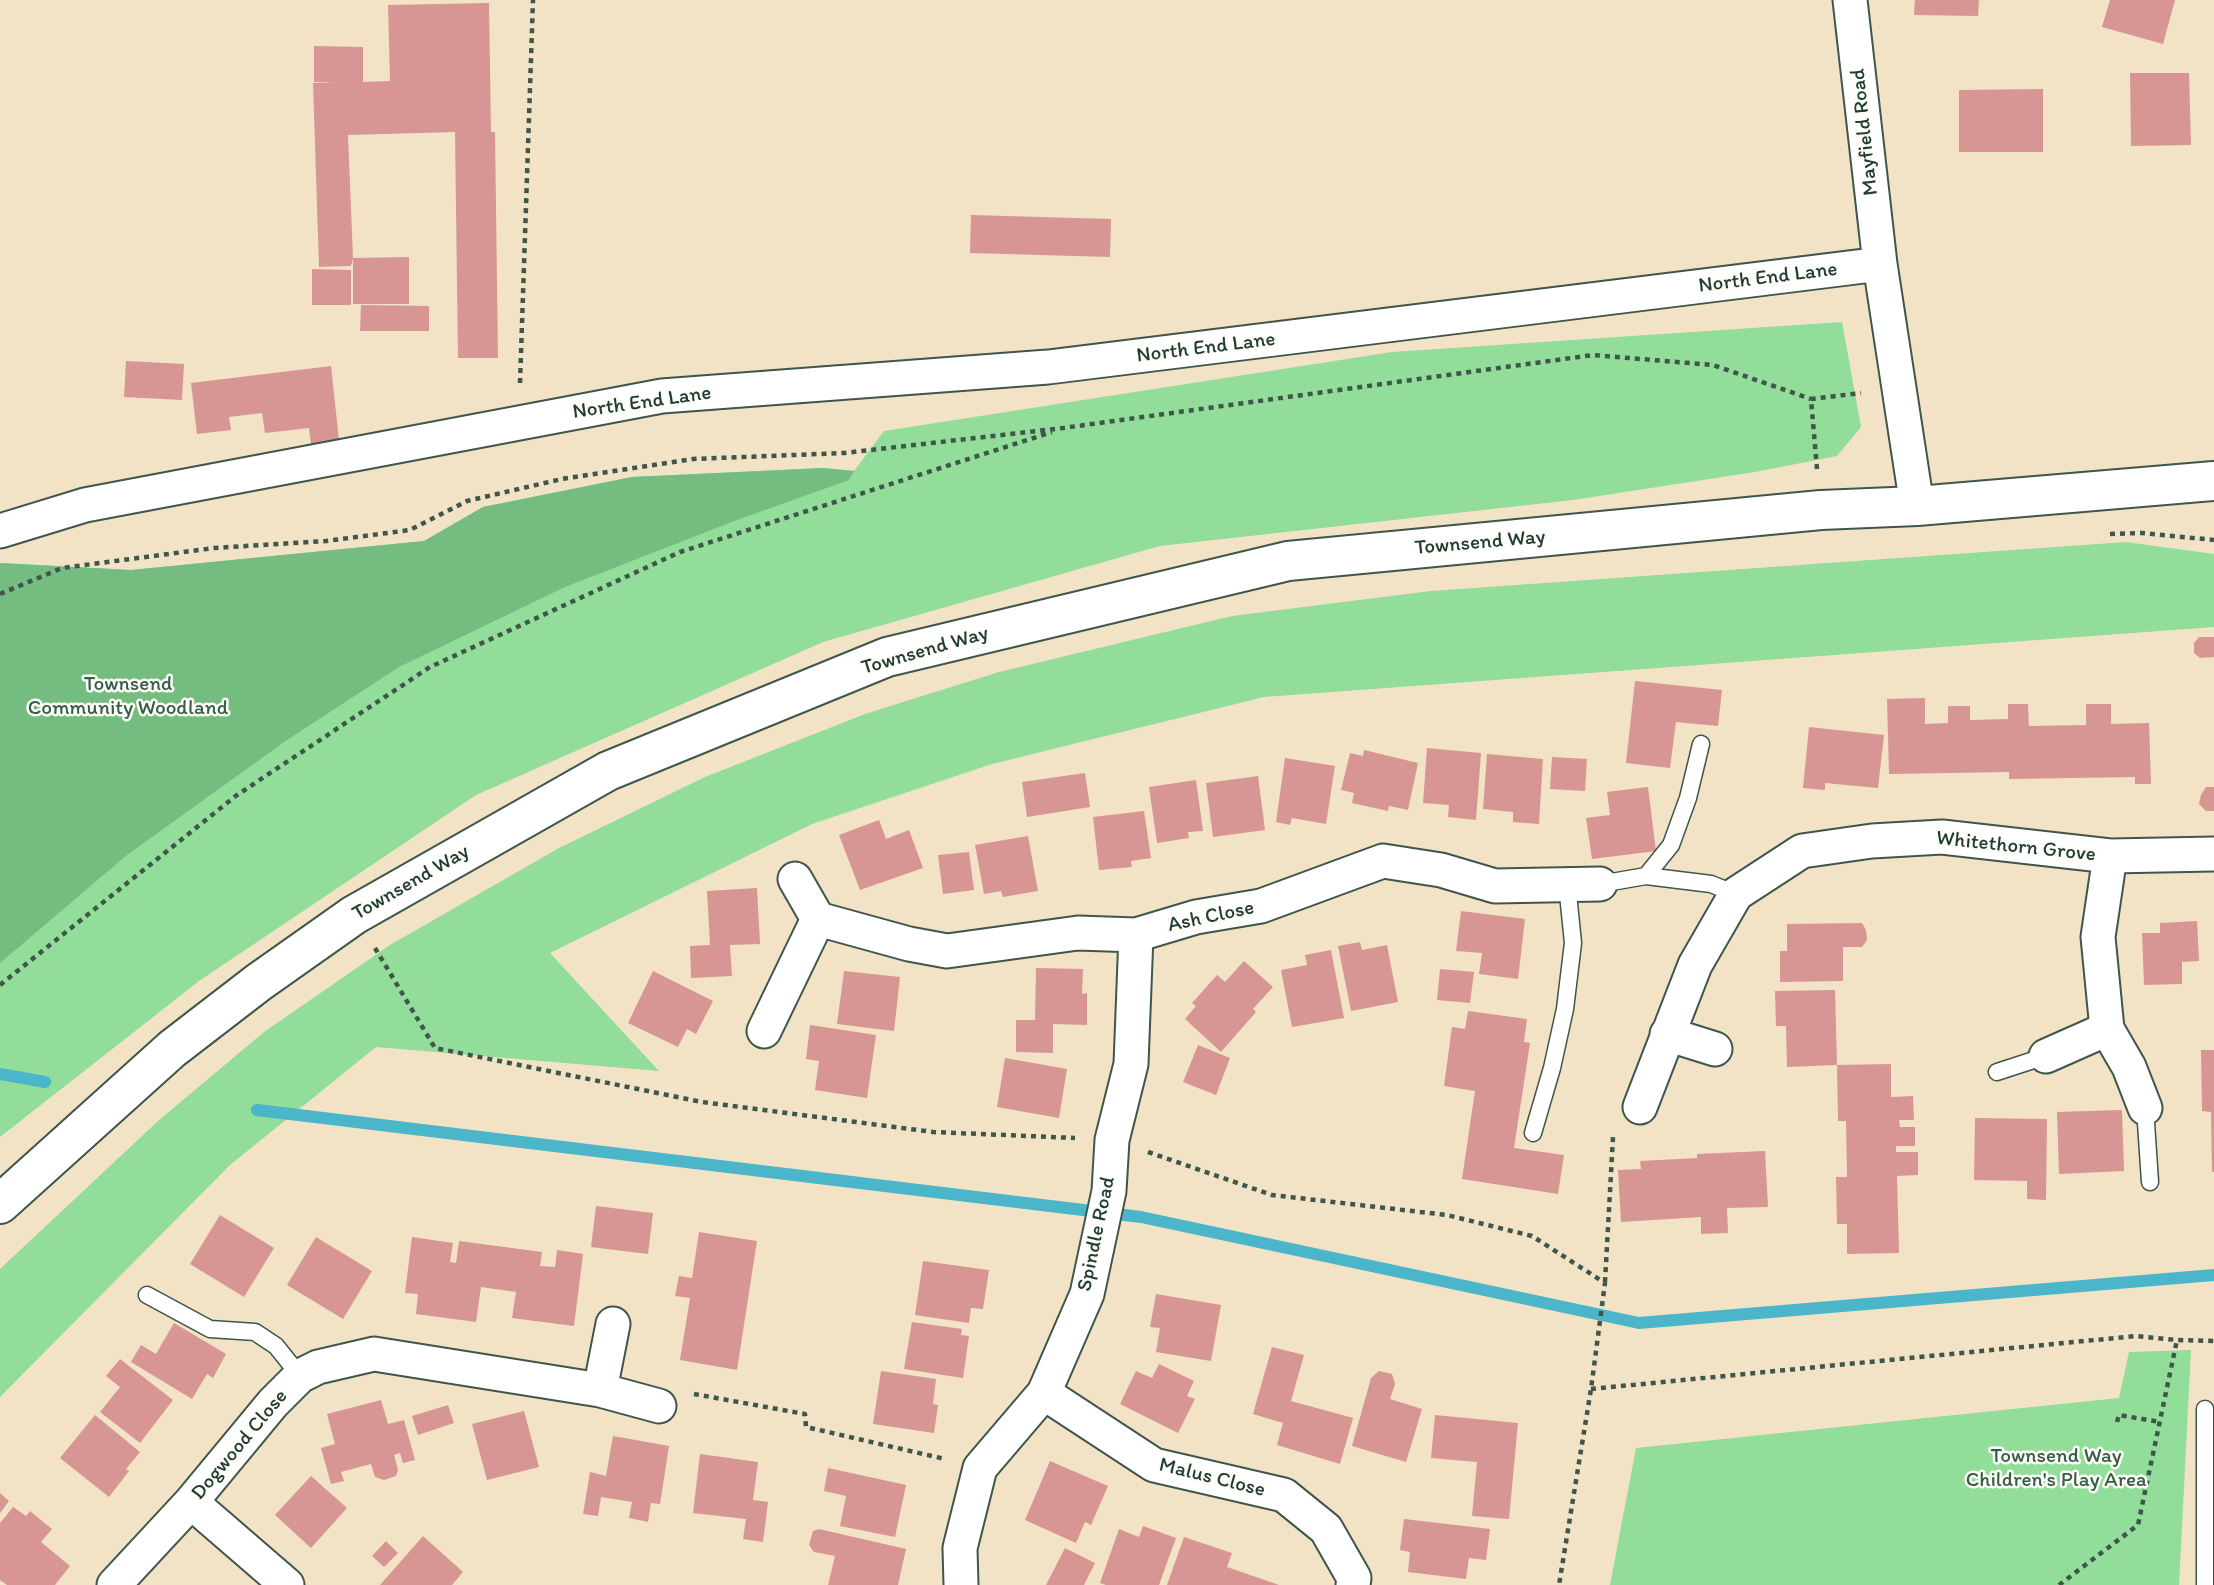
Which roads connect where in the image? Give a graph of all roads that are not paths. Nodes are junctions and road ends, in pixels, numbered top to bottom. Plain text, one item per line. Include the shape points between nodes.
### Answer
1 (1850, 0) edge
2 (1880, 264) junction
3 (2214, 481) edge
4 (1917, 506) junction
5 (0, 531) edge
6 (1701, 744) dead end
7 (2214, 854) edge
8 (2110, 856) junction
9 (1646, 876) junction
10 (795, 879) dead end
11 (1567, 884) junction
12 (1600, 884) joint
13 (1736, 894) junction
14 (818, 919) junction
15 (1136, 935) junction
16 (2106, 1029) junction
17 (764, 1031) dead end
18 (1667, 1034) junction
19 (1715, 1049) dead end
20 (2046, 1056) joint
21 (1997, 1072) dead end
22 (1640, 1107) road end
23 (2145, 1108) joint
24 (1533, 1133) dead end
25 (2150, 1182) dead end
26 (0, 1203) edge
27 (146, 1295) dead end
28 (613, 1324) dead end
29 (300, 1376) junction
30 (600, 1390) junction
31 (1044, 1392) junction
32 (659, 1406) road end
33 (2205, 1409) dead end
34 (191, 1502) junction
35 (114, 1585) edge
36 (287, 1585) edge
37 (961, 1585) edge
38 (1353, 1585) edge
39 (2205, 1585) edge

1 - 2 street, Mayfield Road
2 - 4 street
2 - 5 street, North End Lane via 1048,367 662,396 85,505
3 - 4 main road
4 - 26 main road, Townsend Way via 1821,510 1288,561 887,657 608,771 354,915 172,1049
6 - 9 lane via 1671,845
7 - 8 street, Whitethorn Grove
8 - 13 street, Whitethorn Grove via 1942,837 1872,841 1802,851
8 - 16 street via 2098,937
9 - 12 lane
9 - 13 lane via 1711,884
10 - 14 street
11 - 12 street, Ash Close
11 - 15 street, Ash Close via 1495,886 1441,870 1383,861 1261,906 1196,916
11 - 24 lane via 1573,943 1565,1009
13 - 18 street, Whitethorn Grove via 1695,965
14 - 15 street, Ash Close via 947,951 1078,933
14 - 17 street
15 - 31 street, Spindle Road via 1131,1064 1112,1140 1109,1191 1087,1294
16 - 20 street
16 - 23 street via 2129,1067
18 - 19 street
18 - 22 street, Whitethorn Grove
20 - 21 lane
23 - 25 lane
27 - 29 lane via 210,1329 256,1332 276,1346
28 - 30 street
29 - 30 street, Dogwood Close via 374,1354
29 - 34 street, Dogwood Close
30 - 32 street, Dogwood Close
31 - 37 street, Spindle Road via 979,1468 960,1548
31 - 38 street, Malus Close via 1154,1465 1284,1495 1326,1529 1354,1578
33 - 39 lane
34 - 35 street, Dogwood Close
34 - 36 street

